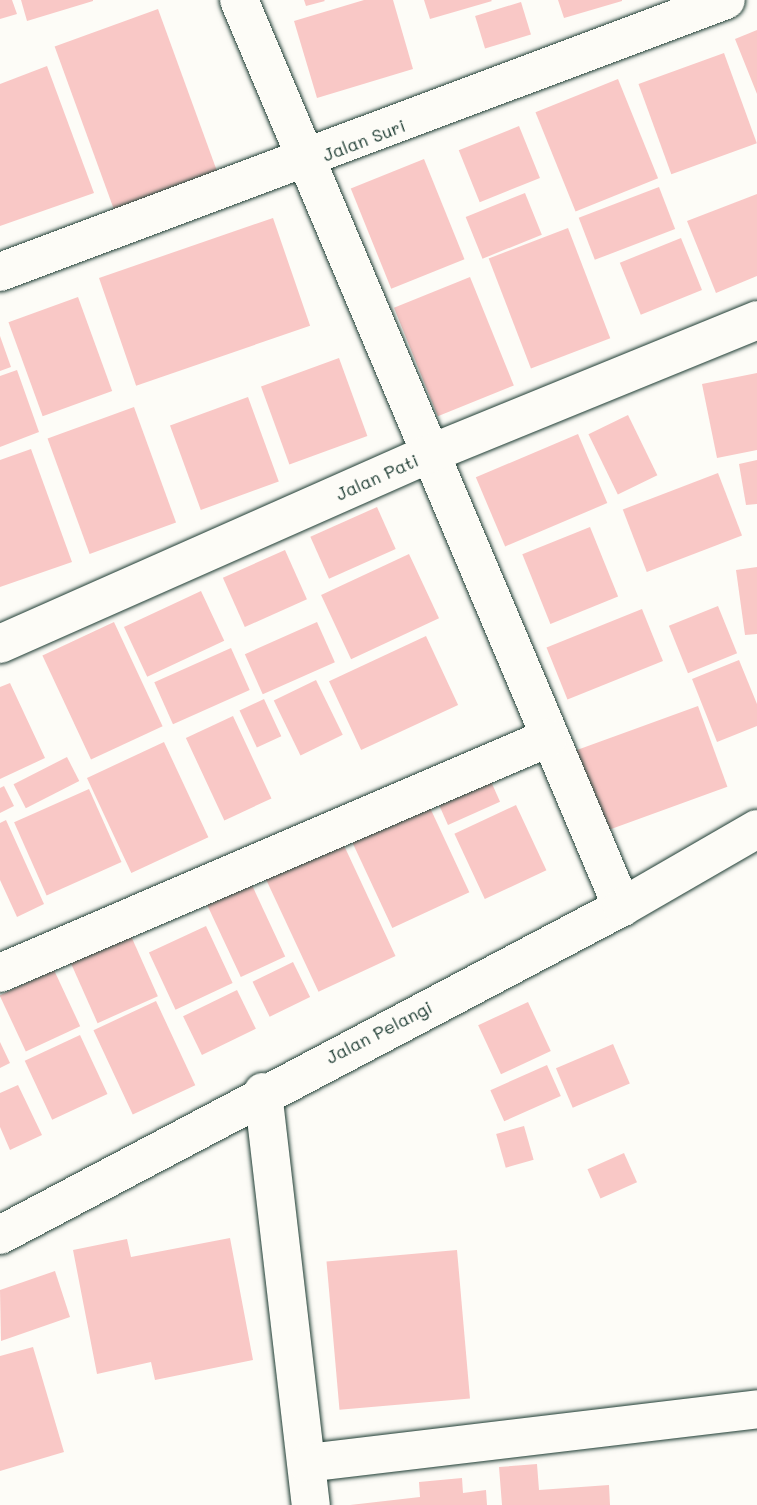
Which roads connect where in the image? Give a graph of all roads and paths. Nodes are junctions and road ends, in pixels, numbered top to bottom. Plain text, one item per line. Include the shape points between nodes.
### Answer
1 (239, 0) edge
2 (726, 0) edge
3 (308, 162) junction
4 (0, 272) edge
5 (757, 320) edge
6 (427, 455) junction
7 (0, 644) edge
8 (548, 738) junction
9 (757, 829) edge
10 (622, 907) junction
11 (0, 973) edge
12 (263, 1092) junction
13 (0, 1235) edge
14 (757, 1409) edge
15 (307, 1463) junction
16 (311, 1505) edge

1 - 3 street
2 - 3 street, Jalan Suri
3 - 4 street, Jalan Suri
3 - 6 street
5 - 6 street, Jalan Pati
6 - 7 street, Jalan Pati
6 - 8 street
8 - 10 street
8 - 11 street
9 - 10 street, Jalan Pelangi
10 - 12 street, Jalan Pelangi
12 - 13 street, Jalan Pelangi
12 - 15 street
14 - 15 street
15 - 16 street

